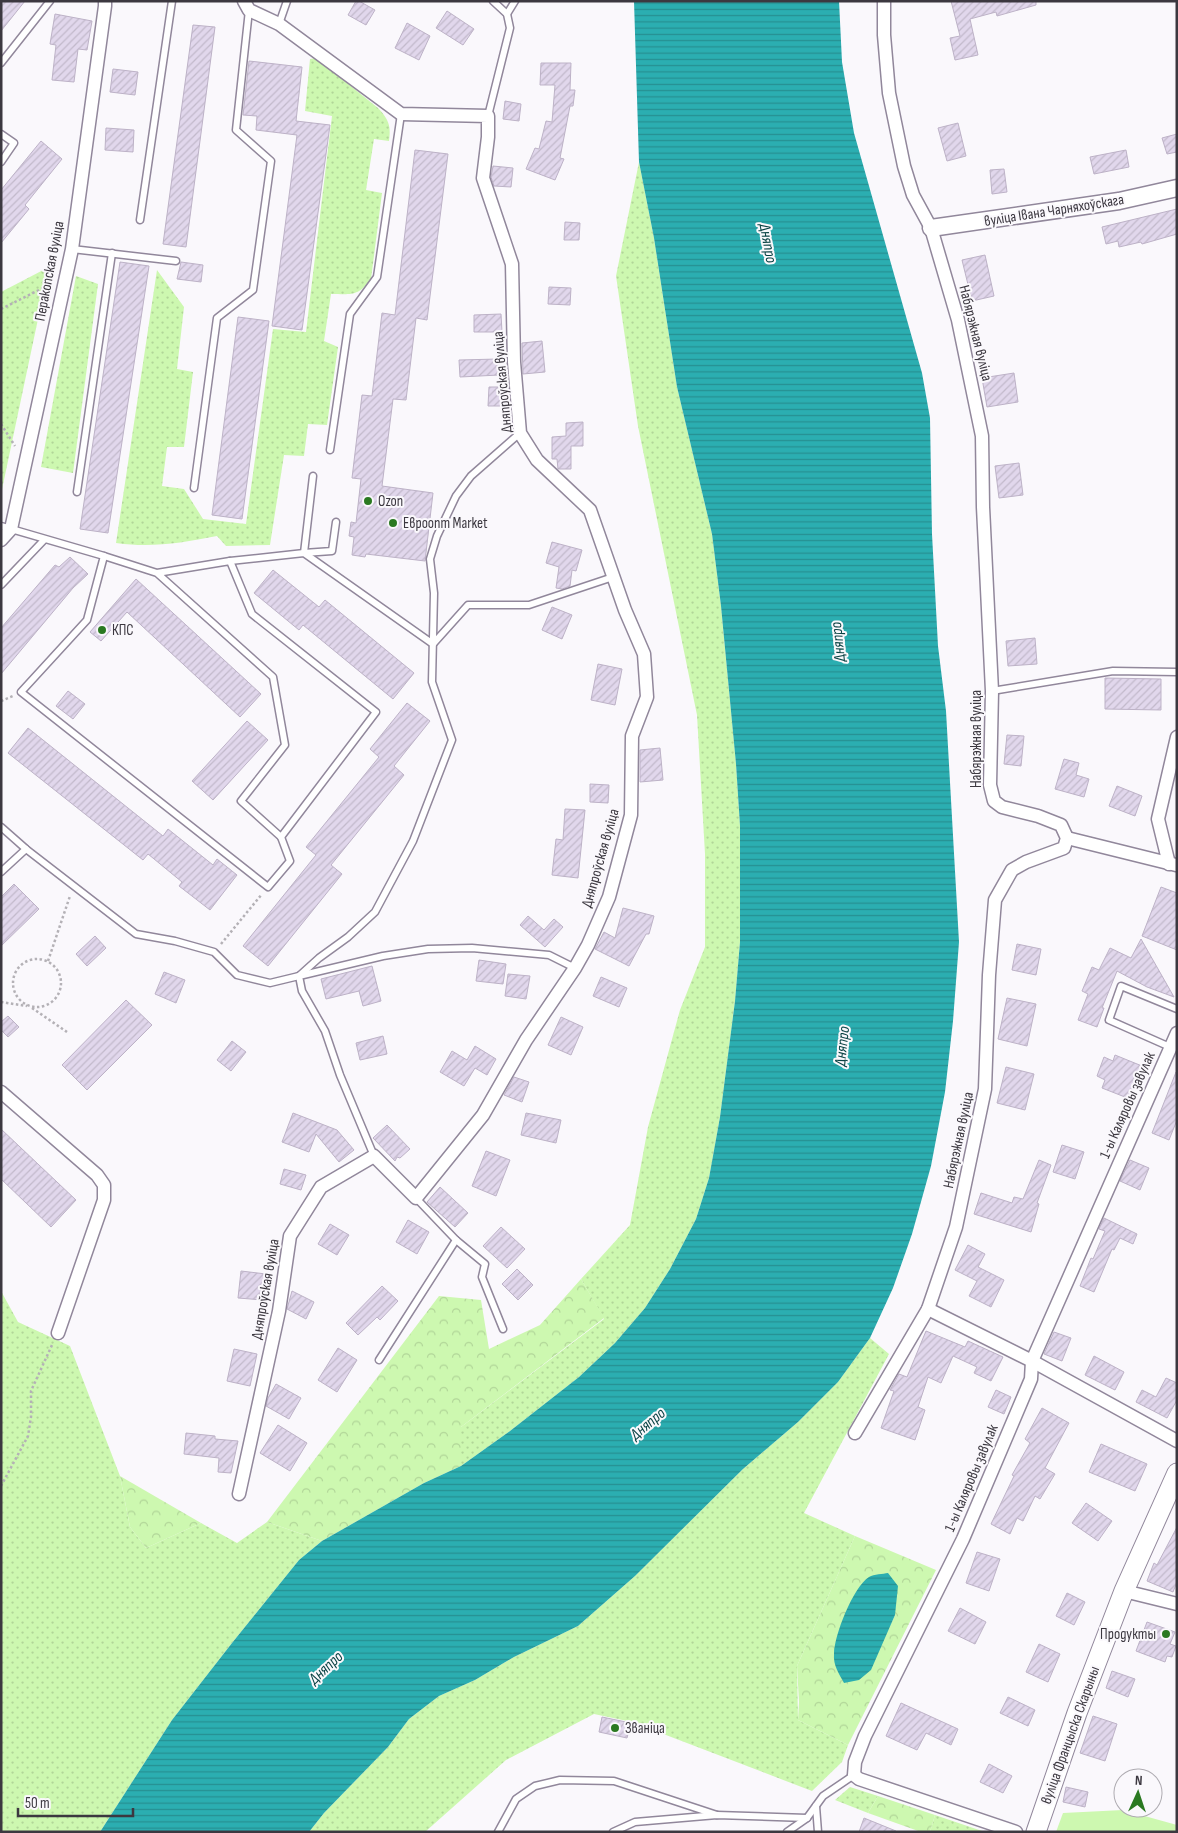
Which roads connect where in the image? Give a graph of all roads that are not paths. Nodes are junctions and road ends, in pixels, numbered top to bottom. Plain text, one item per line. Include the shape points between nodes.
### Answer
1 (50, 1) edge
2 (105, 1) edge
3 (172, 1) edge
4 (287, 1) edge
5 (493, 1) edge
6 (515, 1) edge
7 (884, 1) edge
8 (247, 5) edge
9 (507, 14) junction
10 (279, 24) junction
11 (1, 63) edge
12 (401, 114) junction
13 (488, 116) junction
14 (1, 134) edge
15 (1, 162) edge
16 (1177, 188) edge
17 (140, 220) dead end
18 (931, 228) junction
19 (72, 248) junction
20 (112, 253) junction
21 (176, 261) dead end
22 (520, 433) junction
23 (330, 450) dead end
24 (312, 476) dead end
25 (194, 488) dead end
26 (77, 492) dead end
27 (336, 522) dead end
28 (6, 528) edge
29 (1, 540) edge
30 (44, 540) junction
31 (304, 553) junction
32 (104, 556) junction
33 (230, 561) junction
34 (157, 574) junction
35 (613, 577) junction
36 (1, 586) edge
37 (433, 644) junction
38 (1177, 672) edge
39 (992, 691) junction
40 (1177, 737) edge
41 (1, 827) edge
42 (281, 837) junction
43 (1067, 838) junction
44 (26, 849) junction
45 (1173, 865) edge
46 (1, 872) edge
47 (574, 968) junction
48 (299, 976) junction
49 (1177, 1009) edge
50 (1177, 1033) edge
51 (1170, 1047) junction
52 (1, 1092) edge
53 (374, 1156) junction
54 (416, 1198) junction
55 (456, 1240) junction
56 (928, 1309) junction
57 (503, 1329) dead end
58 (58, 1333) road end
59 (379, 1360) dead end
60 (1032, 1361) junction
61 (856, 1433) dead end
62 (1177, 1440) edge
63 (1177, 1472) edge
64 (239, 1494) dead end
65 (1124, 1591) junction
66 (1177, 1604) edge
67 (854, 1775) junction
68 (816, 1806) junction
69 (717, 1815) junction
70 (807, 1818) junction
71 (498, 1832) edge
72 (613, 1832) edge
73 (787, 1832) edge
74 (818, 1832) edge
75 (1016, 1832) edge
76 (1036, 1832) edge

1 - 11 lane
2 - 19 street, Перакопская вуліца
3 - 17 lane
4 - 10 lane
5 - 9 lane
6 - 9 lane
7 - 18 street, Набярэжная вуліца via 889,93 902,157 913,195
8 - 10 street
8 - 25 lane via 236,130 271,161 252,290 217,318
9 - 13 lane via 508,42
10 - 12 street
12 - 13 street
12 - 23 lane via 377,277 350,314
13 - 22 street, Дняпроўская вуліца via 483,178 512,264 514,362
14 - 15 lane via 14,143
16 - 18 street, вуліца Івана Чарняхоўскага via 1119,201
18 - 39 street, Набярэжная вуліца via 958,320 982,436
19 - 20 lane
19 - 28 street, Перакопская вуліца via 26,462
20 - 21 lane
20 - 26 lane
22 - 35 street, Дняпроўская вуліца via 537,460 590,510
22 - 37 lane via 471,476 456,496 437,536 430,559 434,593
24 - 31 lane
27 - 31 lane via 332,551
28 - 29 street, Перакопская вуліца
28 - 30 lane
30 - 32 lane
30 - 36 lane
31 - 33 lane
31 - 37 lane
32 - 34 lane
32 - 42 lane via 87,620 21,692 268,887 290,861
33 - 34 lane
33 - 42 lane via 252,614 376,712
34 - 42 lane via 273,677 285,745 241,801
35 - 37 lane via 529,606 468,605
35 - 47 street, Дняпроўская вуліца via 644,654 647,697 632,736 631,815 609,896 588,945
37 - 48 lane via 432,682 452,740 413,841 375,912
38 - 39 lane via 1113,671
39 - 43 street, Набярэжная вуліца via 990,785 994,801 1002,807 1061,825
40 - 45 street via 1158,819
41 - 44 lane
43 - 45 street
43 - 56 street, Набярэжная вуліца via 1064,848 1012,870 995,900 986,1089 956,1227
44 - 46 lane
44 - 48 lane via 136,934 214,952 237,975 270,983
47 - 48 lane via 549,955 472,948 428,949
47 - 54 street, Дняпроўская вуліца via 526,1040 483,1115
48 - 53 lane via 302,991 325,1030
49 - 51 lane via 1121,986 1109,1020
50 - 51 street, 1-ы Каляровы завулак
51 - 60 street, 1-ы Каляровы завулак
52 - 58 street via 98,1175 104,1185 104,1200
53 - 54 street
53 - 64 street, Дняпроўская вуліца via 321,1186 290,1236 279,1311
54 - 55 lane
55 - 57 lane via 485,1264 482,1277
55 - 59 lane
56 - 60 street
56 - 61 street, Набярэжная вуліца
60 - 62 street
60 - 67 street, 1-ы Каляровы завулак via 1031,1379 970,1521 865,1736 855,1762
63 - 65 main road, вуліца Францыска Скарыны
65 - 66 street
65 - 76 main road, вуліца Францыска Скарыны
67 - 68 lane via 823,1796
67 - 75 street
68 - 70 lane
68 - 74 lane
69 - 70 lane
69 - 71 lane via 614,1781 560,1780 535,1786 516,1799
69 - 72 lane via 636,1822
70 - 73 lane

